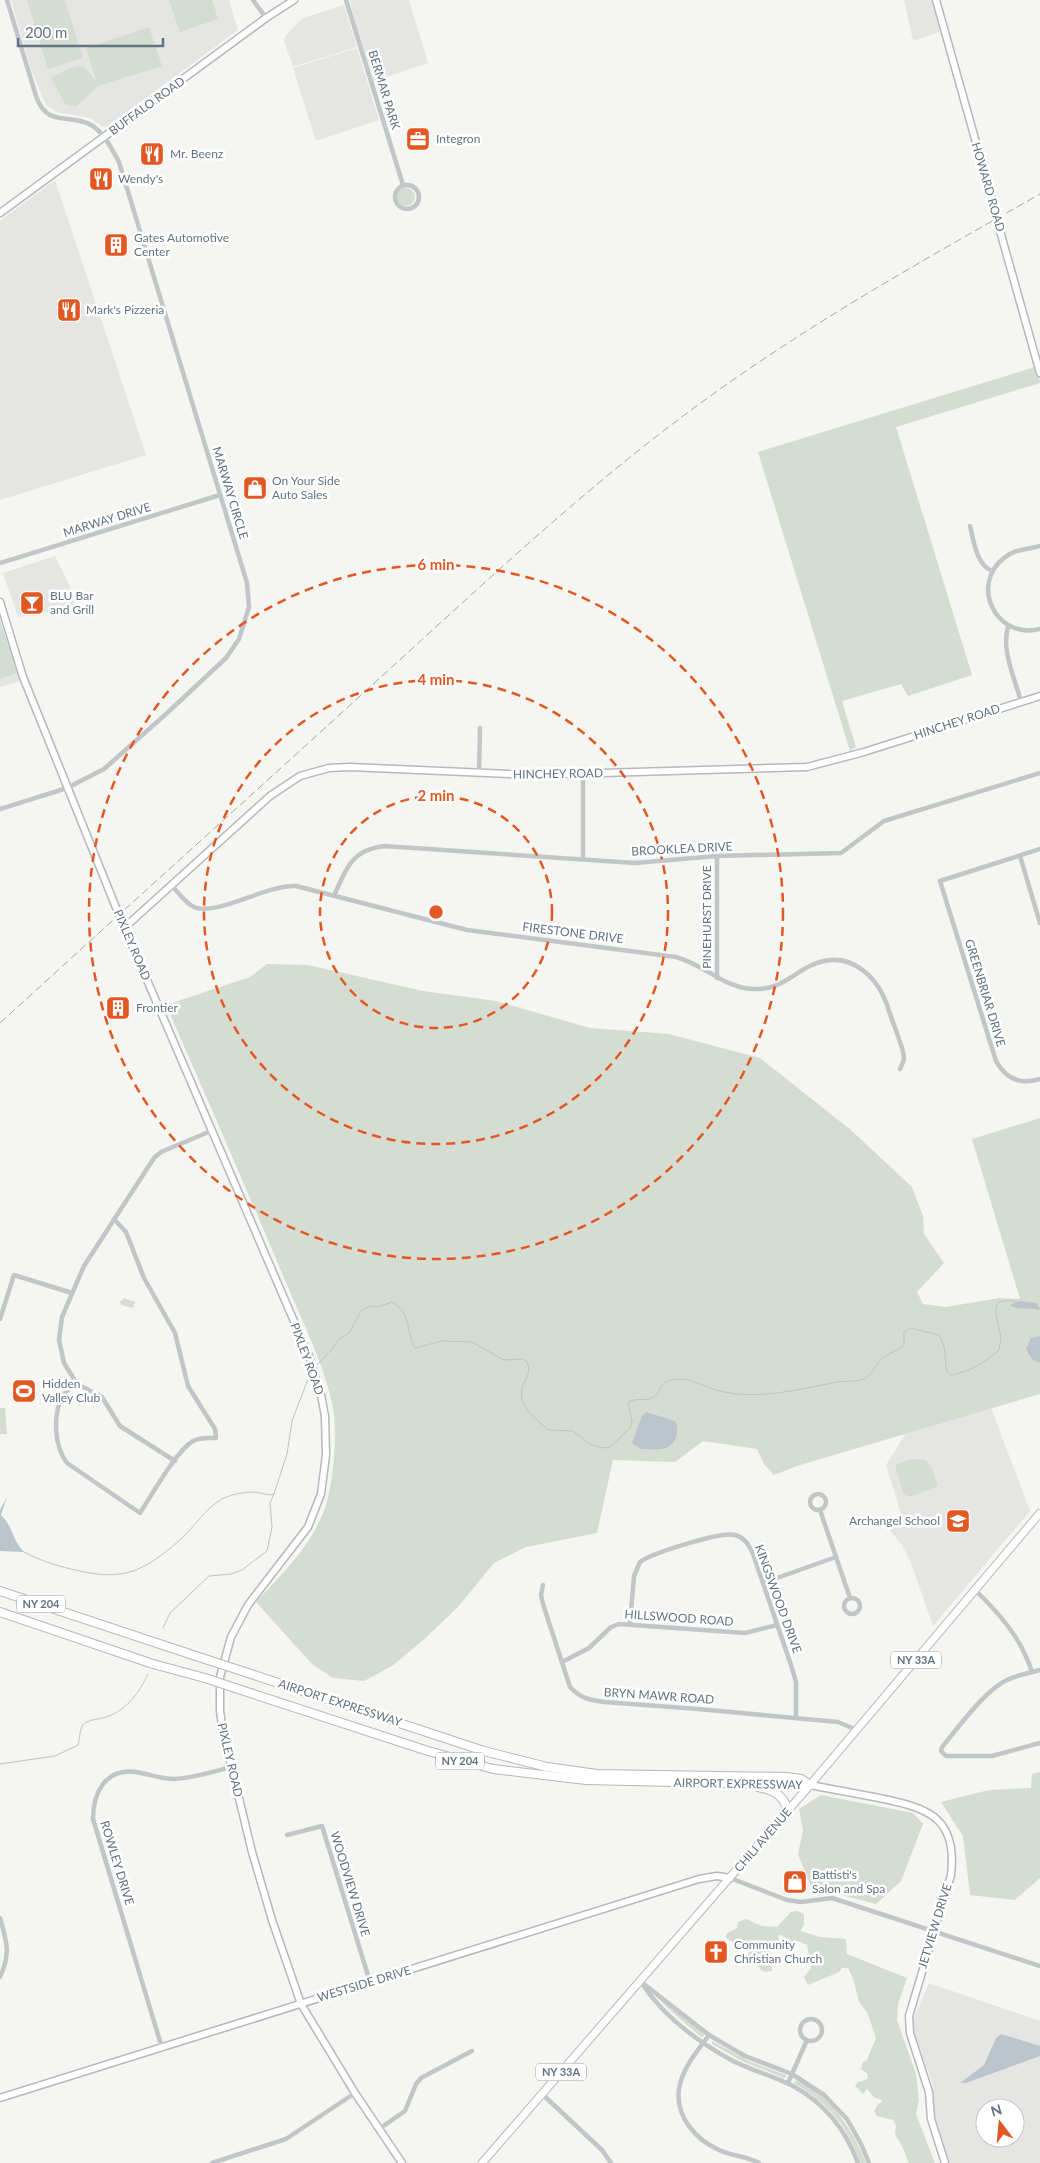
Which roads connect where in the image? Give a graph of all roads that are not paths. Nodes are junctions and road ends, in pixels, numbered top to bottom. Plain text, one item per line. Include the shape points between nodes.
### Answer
1 (7, 0) edge
2 (253, 0) edge
3 (294, 0) edge
4 (346, 0) edge
5 (936, 0) edge
6 (266, 18) junction
7 (103, 138) junction
8 (403, 185) junction
9 (0, 213) edge
10 (1040, 373) edge
11 (220, 495) junction
12 (970, 526) dead end
13 (1040, 546) edge
14 (0, 564) edge
15 (992, 572) junction
16 (0, 602) edge
17 (1008, 627) junction
18 (1040, 630) edge
19 (1040, 696) edge
20 (1021, 702) junction
21 (480, 728) dead end
22 (479, 774) junction
23 (583, 774) junction
24 (1040, 774) edge
25 (67, 788) junction
26 (0, 809) edge
27 (1040, 849) edge
28 (717, 856) junction
29 (1020, 856) junction
30 (584, 858) junction
31 (172, 886) junction
32 (334, 896) junction
33 (1040, 922) edge
34 (124, 928) junction
35 (717, 978) junction
36 (900, 1069) dead end
37 (1040, 1079) edge
38 (211, 1132) junction
39 (114, 1219) junction
40 (72, 1292) junction
41 (0, 1319) edge
42 (77, 1384) junction
43 (175, 1461) junction
44 (820, 1510) dead end
45 (1040, 1513) edge
46 (836, 1557) junction
47 (763, 1582) junction
48 (543, 1584) dead end
49 (975, 1590) junction
50 (0, 1591) edge
51 (850, 1598) dead end
52 (0, 1612) edge
53 (630, 1623) junction
54 (777, 1625) junction
55 (562, 1662) junction
56 (1040, 1670) edge
57 (1032, 1672) junction
58 (796, 1718) junction
59 (857, 1730) junction
60 (1040, 1742) edge
61 (231, 1768) junction
62 (737, 1784) junction
63 (810, 1785) junction
64 (788, 1810) junction
65 (287, 1836) dead end
66 (730, 1878) junction
67 (0, 1918) edge
68 (933, 1932) junction
69 (1040, 1966) edge
70 (0, 1977) edge
71 (640, 1981) junction
72 (370, 1982) junction
73 (301, 2004) junction
74 (709, 2035) junction
75 (807, 2040) junction
76 (703, 2043) junction
77 (162, 2048) junction
78 (472, 2051) dead end
79 (792, 2074) junction
80 (788, 2083) junction
81 (355, 2093) junction
82 (542, 2094) junction
83 (0, 2098) edge
84 (380, 2129) junction
85 (212, 2163) edge
86 (402, 2163) edge
87 (482, 2163) edge
88 (612, 2163) edge
89 (759, 2163) edge
90 (858, 2163) edge
91 (868, 2163) edge
92 (945, 2163) edge

1 - 7 street, MARWAY CIRCLE via 42,108 52,116 91,125
2 - 6 street
3 - 6 street, BUFFALO ROAD
4 - 8 street, BERMAR PARK
5 - 10 street, HOWARD ROAD, bridge
6 - 7 street, BUFFALO ROAD
7 - 9 street, BUFFALO ROAD
7 - 11 street, MARWAY CIRCLE via 119,162
8 - 8 street via 396,190 394,198 398,206 409,210 418,202 419,194 411,186
11 - 14 street, MARWAY DRIVE
11 - 25 street, MARWAY CIRCLE via 247,582 249,607 239,640 226,658 114,761
12 - 15 street via 980,560
13 - 15 street via 1013,552
15 - 17 street via 991,605
16 - 25 street, PIXLEY ROAD via 23,677
17 - 18 street
17 - 20 street via 1006,648
19 - 20 street, HINCHEY ROAD
20 - 23 street, HINCHEY ROAD via 807,767
21 - 22 street
22 - 23 street, HINCHEY ROAD
22 - 31 street, HINCHEY ROAD via 350,767 329,768 300,776 270,796
23 - 30 street
24 - 28 street, BROOKLEA DRIVE via 884,821 841,853
25 - 26 street, MARWAY CIRCLE
25 - 34 street, PIXLEY ROAD
27 - 29 street
28 - 30 street, BROOKLEA DRIVE via 635,863
28 - 35 street, PINEHURST DRIVE
29 - 33 street
29 - 37 street, GREENBRIAR DRIVE via 940,881 996,1062 1008,1077 1026,1082
30 - 32 street, BROOKLEA DRIVE via 384,846 354,858
31 - 32 street, FIRESTONE DRIVE via 189,904 203,910 286,885
31 - 34 street, HINCHEY ROAD
32 - 35 street, FIRESTONE DRIVE via 467,930 676,958 696,964
34 - 38 street, PIXLEY ROAD
35 - 36 street, FIRESTONE DRIVE via 747,988 766,988 781,984 820,962 851,963 868,974 883,995 904,1058
38 - 39 street via 161,1152 154,1158
38 - 61 street, PIXLEY ROAD via 314,1370 327,1437 321,1494 308,1527 248,1605 225,1653 219,1703
39 - 40 street via 84,1266
39 - 43 street via 126,1232 144,1278 175,1334 190,1392 216,1433 216,1438 192,1441
40 - 41 street via 14,1275
40 - 42 street via 60,1325 59,1340 61,1356
42 - 43 street via 102,1397 120,1426
42 - 43 street via 62,1397 56,1423 59,1450 67,1464 140,1513
44 - 46 street
45 - 49 main road, CHILI AVENUE / NY 33A
46 - 47 street
46 - 51 street
47 - 53 street, KINGSWOOD DRIVE via 745,1540 730,1534 656,1554 640,1562 634,1576
47 - 54 street, KINGSWOOD DRIVE
48 - 55 street, BRYN MAWR ROAD via 543,1604
49 - 57 street via 1015,1634
49 - 59 main road, CHILI AVENUE / NY 33A
50 - 63 highway, AIRPORT EXPRESSWAY / NY 204, bridge via 484,1751 547,1768 597,1774 786,1776 801,1778
52 - 62 highway, AIRPORT EXPRESSWAY / NY 204, bridge via 153,1664 493,1769 586,1780
53 - 54 street, HILLSWOOD ROAD via 745,1633
53 - 55 street, HILLSWOOD ROAD via 611,1627 589,1648
54 - 58 street, KINGSWOOD DRIVE via 796,1682
55 - 58 street, BRYN MAWR ROAD via 570,1687 579,1696 590,1700
56 - 57 street
57 - 60 street via 1005,1680 992,1691 941,1750 946,1756 992,1756
58 - 59 street, BRYN MAWR ROAD via 838,1722
59 - 63 main road, CHILI AVENUE / NY 33A
61 - 73 street, PIXLEY ROAD via 269,1911
61 - 77 street, ROWLEY DRIVE via 174,1779 126,1772 103,1783 95,1797 93,1819
62 - 63 highway, AIRPORT EXPRESSWAY / NY 204
62 - 64 highway via 776,1792
63 - 64 main road, CHILI AVENUE / NY 33A
63 - 68 street, JETVIEW DRIVE via 914,1805 937,1820 952,1846 953,1858 951,1875
64 - 66 main road, CHILI AVENUE / NY 33A
65 - 72 street, WOODVIEW DRIVE via 322,1826
66 - 68 street via 787,1900 801,1902 832,1898
66 - 71 main road, CHILI AVENUE / NY 33A
66 - 72 street, WESTSIDE DRIVE via 716,1876 699,1880
67 - 70 street via 9,1953
68 - 69 street
68 - 92 street, JETVIEW DRIVE via 911,2008 910,2025 926,2079 930,2119
71 - 74 street
71 - 76 street via 676,2021
71 - 82 main road, CHILI AVENUE / NY 33A
72 - 73 street, WESTSIDE DRIVE
73 - 77 street, WESTSIDE DRIVE
73 - 81 street, PIXLEY ROAD
74 - 76 street
74 - 79 street via 745,2056
75 - 75 street via 814,2040 822,2033 822,2026 814,2019 801,2024 802,2035
75 - 79 street
76 - 80 street via 734,2061
76 - 89 street via 689,2063 679,2089 683,2116 698,2138 708,2145
77 - 83 street, WESTSIDE DRIVE
78 - 84 street via 421,2078 405,2111
79 - 80 street
79 - 91 street via 836,2107 855,2132
80 - 90 street via 811,2097 835,2120
81 - 84 street, PIXLEY ROAD
81 - 85 street via 286,2139
82 - 87 main road, CHILI AVENUE / NY 33A
82 - 88 street
84 - 86 street, PIXLEY ROAD

